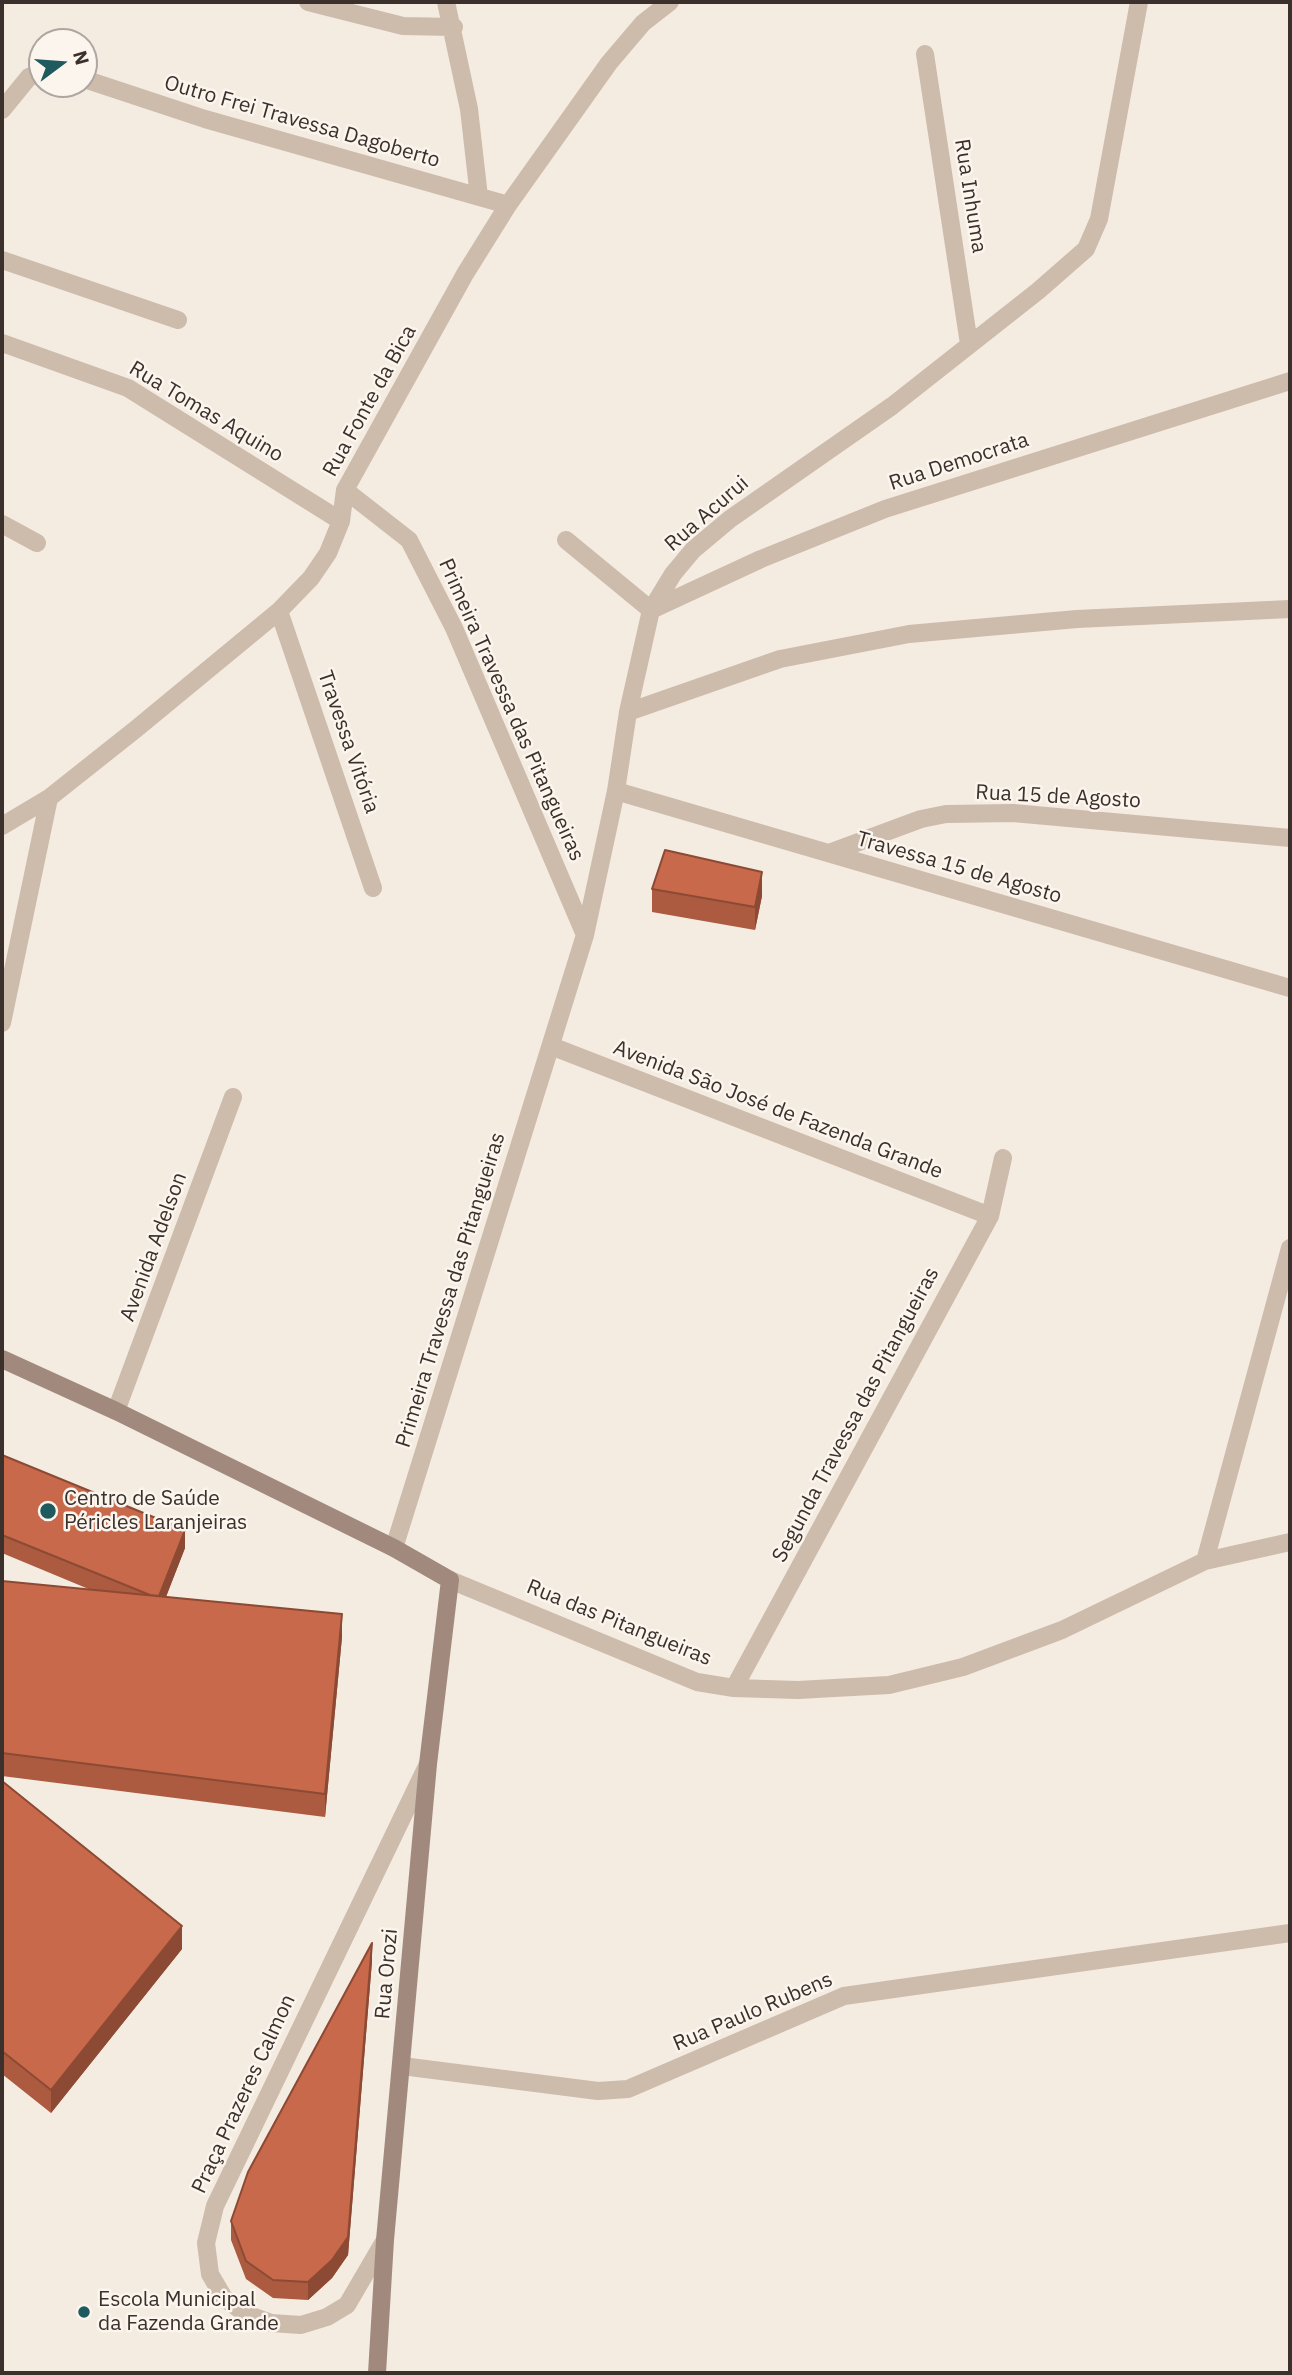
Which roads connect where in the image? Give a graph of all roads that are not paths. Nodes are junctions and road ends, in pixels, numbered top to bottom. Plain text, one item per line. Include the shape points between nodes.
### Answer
1 (308, 2) edge
2 (446, 2) edge
3 (670, 2) edge
4 (1139, 2) edge
5 (454, 27) junction
6 (925, 54) dead end
7 (28, 78) edge
8 (98, 84) edge
9 (2, 110) edge
10 (479, 197) junction
11 (508, 205) junction
12 (2, 260) edge
13 (178, 320) dead end
14 (2, 343) edge
15 (969, 345) junction
16 (1290, 382) edge
17 (345, 490) junction
18 (341, 521) junction
19 (2, 524) edge
20 (566, 540) dead end
21 (37, 543) dead end
22 (1290, 609) edge
23 (651, 610) junction
24 (279, 611) junction
25 (628, 712) junction
26 (616, 791) junction
27 (49, 798) junction
28 (2, 826) edge
29 (1290, 838) edge
30 (830, 853) junction
31 (373, 888) dead end
32 (585, 935) junction
33 (1290, 988) edge
34 (2, 1023) edge
35 (551, 1046) junction
36 (233, 1097) dead end
37 (1003, 1158) dead end
38 (990, 1216) junction
39 (1290, 1248) edge
40 (2, 1359) edge
41 (116, 1411) junction
42 (1290, 1542) edge
43 (394, 1548) junction
44 (1205, 1560) junction
45 (450, 1580) junction
46 (734, 1688) junction
47 (428, 1764) junction
48 (1290, 1933) edge
49 (402, 2066) junction
50 (385, 2240) junction
51 (377, 2373) edge

1 - 5 street via 402,26
2 - 5 street
3 - 11 street, Rua Fonte da Bica via 643,23 609,63
4 - 15 street, Rua Acurui via 1099,219 1091,241 1057,275
5 - 10 street
6 - 15 street, Rua Inhuma
7 - 9 street
8 - 10 street, Outro Frei Travessa Dagoberto
10 - 11 street, Outro Frei Travessa Dagoberto
11 - 17 street, Rua Fonte da Bica
12 - 13 street
14 - 18 street, Rua Tomas Aquino via 128,388
15 - 23 street, Rua Acurui via 892,406 730,519 693,550
16 - 23 street, Rua Democrata via 885,509
17 - 18 street, Rua Fonte da Bica
17 - 32 street, Primeira Travessa das Pitangueiras via 409,540 454,628
18 - 24 street, Rua Fonte da Bica via 328,553
19 - 21 street
20 - 23 street
22 - 25 street via 1077,619 909,634 780,659
23 - 25 street, Rua Acurui
24 - 27 street, Rua Fonte da Bica
24 - 31 street, Travessa Vitória
25 - 26 street, Rua Acurui
26 - 30 street, Travessa 15 de Agosto
26 - 32 street, Rua Acurui
27 - 28 street, Rua Fonte da Bica
27 - 34 street
29 - 30 street, Rua 15 de Agosto via 1013,813 946,814 920,819
30 - 33 street, Travessa 15 de Agosto
32 - 35 street, Rua Acurui
35 - 38 street, Avenida São José de Fazenda Grande
35 - 43 street, Primeira Travessa das Pitangueiras
36 - 41 street, Avenida Adelson
37 - 38 street, Segunda Travessa das Pitangueiras
38 - 46 street, Segunda Travessa das Pitangueiras
39 - 44 street
40 - 41 street, Rua das Pitangueiras
41 - 43 street, Rua das Pitangueiras
42 - 44 street, Rua das Pitangueiras
43 - 45 street, Rua das Pitangueiras
44 - 46 street, Rua das Pitangueiras via 1062,1630 964,1667 889,1685
45 - 46 street, Rua das Pitangueiras via 697,1682
45 - 47 street, Rua Orozi
47 - 49 street, Rua Orozi
47 - 50 street, Praça Prazeres Calmon via 215,2206 206,2243 210,2274 224,2298 271,2323 301,2325 347,2305
48 - 49 street, Rua Paulo Rubens via 844,1996 628,2089 598,2091
49 - 50 street, Rua Orozi
50 - 51 street, Rua Orozi

